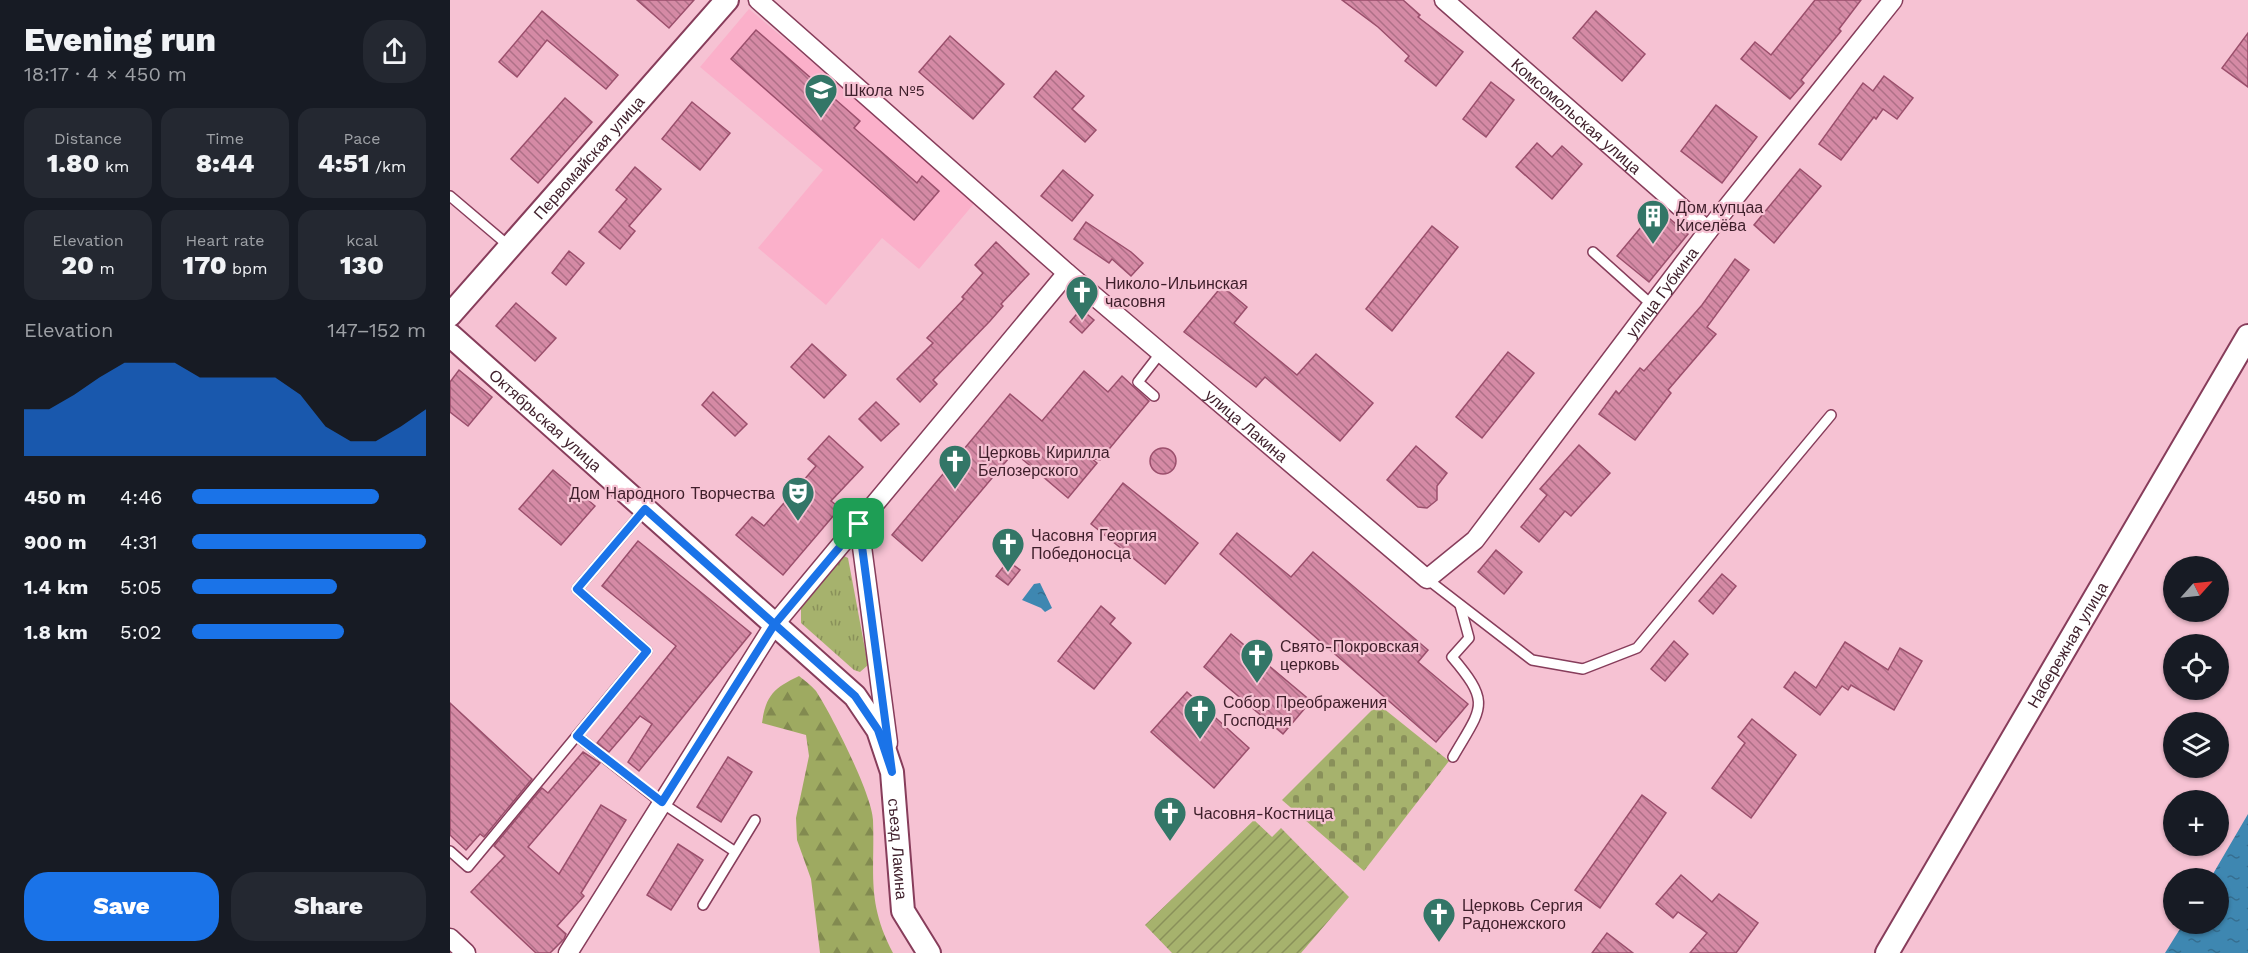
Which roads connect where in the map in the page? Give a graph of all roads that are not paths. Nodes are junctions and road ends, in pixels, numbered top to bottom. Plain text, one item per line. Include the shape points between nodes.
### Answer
1 (727, 0) edge
2 (758, 0) edge
3 (1444, 0) edge
4 (1893, 0) edge
5 (450, 196) edge
6 (1708, 231) junction
7 (509, 246) junction
8 (1593, 252) dead end
9 (1067, 273) junction
10 (1652, 305) junction
11 (450, 315) edge
12 (450, 335) edge
13 (2248, 336) edge
14 (1162, 351) junction
15 (1154, 396) dead end
16 (1831, 415) dead end
17 (645, 509) junction
18 (859, 524) junction
19 (1427, 579) junction
20 (1460, 605) junction
21 (774, 625) junction
22 (577, 736) junction
23 (1453, 757) dead end
24 (892, 772) junction
25 (662, 802) junction
26 (755, 820) dead end
27 (734, 850) junction
28 (450, 851) edge
29 (703, 905) dead end
30 (450, 939) edge
31 (466, 953) edge
32 (568, 953) edge
33 (929, 953) edge
34 (1887, 953) edge

1 - 7 street, Первомайская улица
2 - 9 street, улица Лакина
3 - 6 street, Комсомольская улица
4 - 6 street, улица Губкина
5 - 7 lane
6 - 10 street, улица Губкина
7 - 11 street, Первомайская улица
8 - 10 lane
9 - 14 street, улица Лакина
9 - 18 street
10 - 19 street, улица Губкина via 1475,540
12 - 17 street, Октябрьская улица
13 - 34 street, Набережная улица
14 - 15 lane via 1138,382
14 - 19 street, улица Лакина
16 - 20 lane via 1637,648 1583,669 1532,660
17 - 21 street, Октябрьская улица
17 - 22 lane via 577,589 647,651
18 - 21 street
18 - 24 street, съезд Лакина
19 - 20 lane
20 - 23 lane via 1469,638 1452,657 1475,684 1480,702
21 - 24 street, съезд Лакина via 855,696 878,730
21 - 25 street
22 - 25 lane
22 - 28 lane via 468,867
24 - 33 street, съезд Лакина via 903,911
25 - 27 lane
25 - 32 street
26 - 27 lane
27 - 29 lane
30 - 31 street

